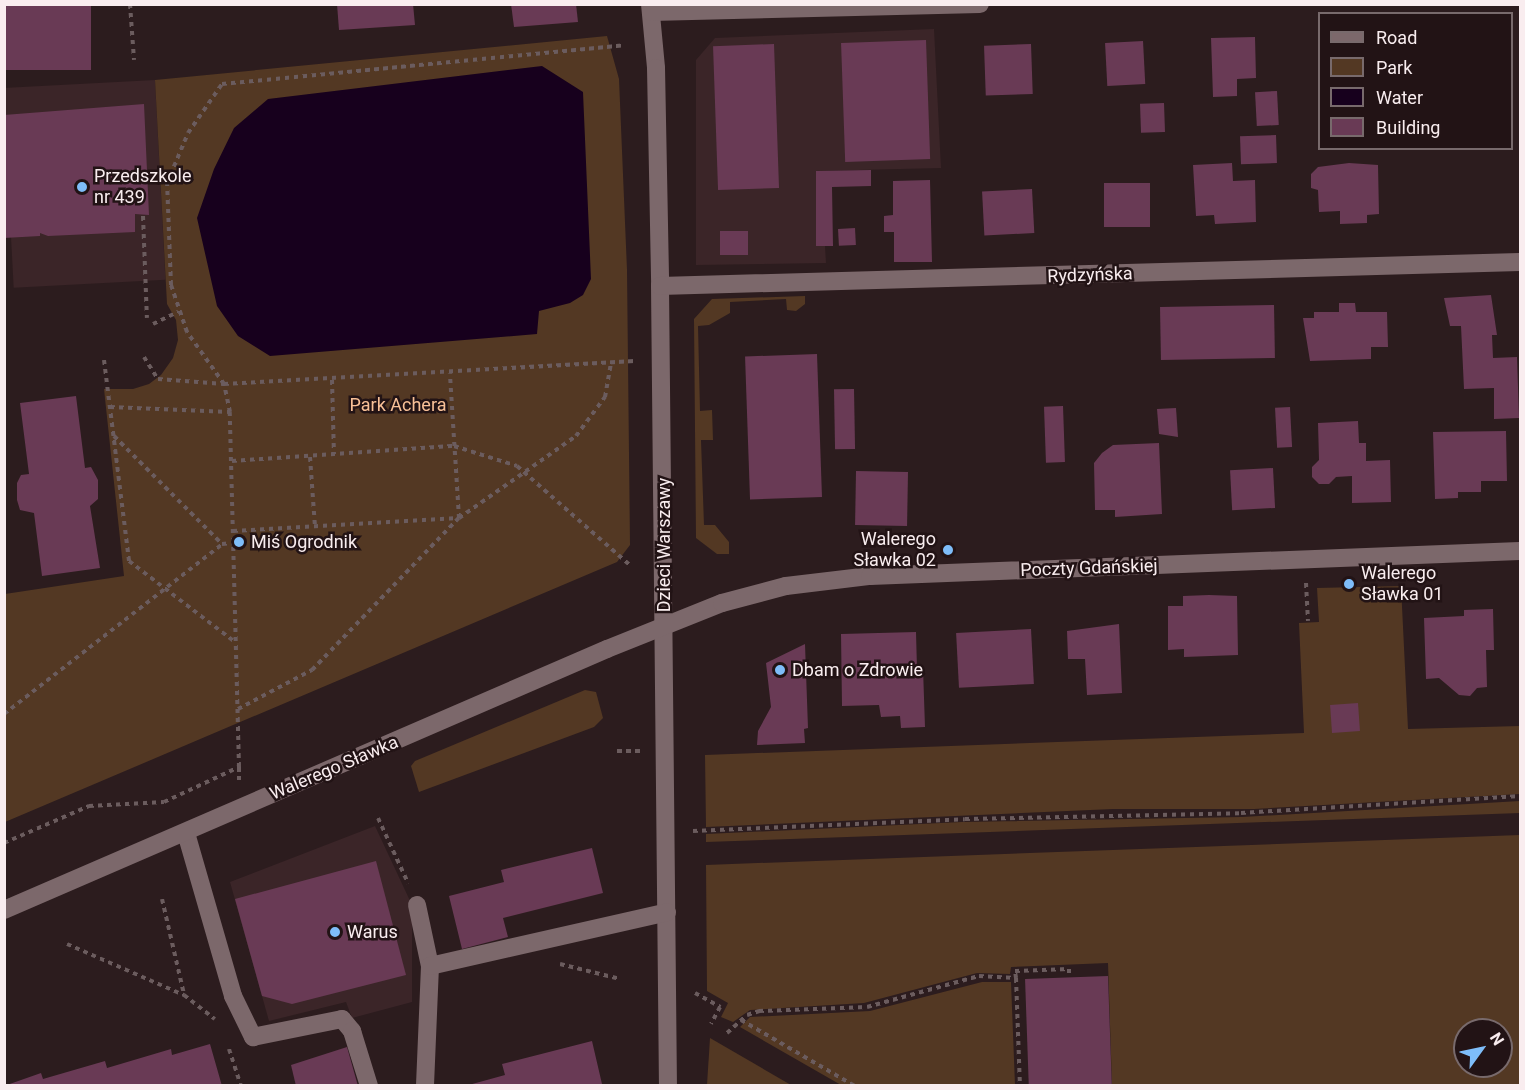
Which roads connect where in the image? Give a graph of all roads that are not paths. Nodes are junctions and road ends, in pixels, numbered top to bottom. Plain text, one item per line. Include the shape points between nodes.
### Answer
1 (980, 4) edge
2 (651, 8) edge
3 (1521, 262) edge
4 (660, 286) junction
5 (1521, 551) edge
6 (664, 627) junction
7 (186, 833) junction
8 (417, 904) road end
9 (4, 910) edge
10 (667, 912) junction
11 (430, 966) junction
12 (369, 1086) edge
13 (425, 1086) edge
14 (668, 1086) edge

1 - 2 street
2 - 4 street, Dzieci Warszawy via 656,68
3 - 4 street, Rydzyńska
4 - 6 street, Dzieci Warszawy
5 - 6 street, Poczty Gdańskiej via 826,579 722,603
6 - 7 street, Walerego Sławka
6 - 10 street, Dzieci Warszawy
7 - 9 street, Walerego Sławka
7 - 12 street via 233,996 253,1037 342,1019 352,1031
8 - 11 street
10 - 11 street
10 - 14 street, Dzieci Warszawy
11 - 13 street

